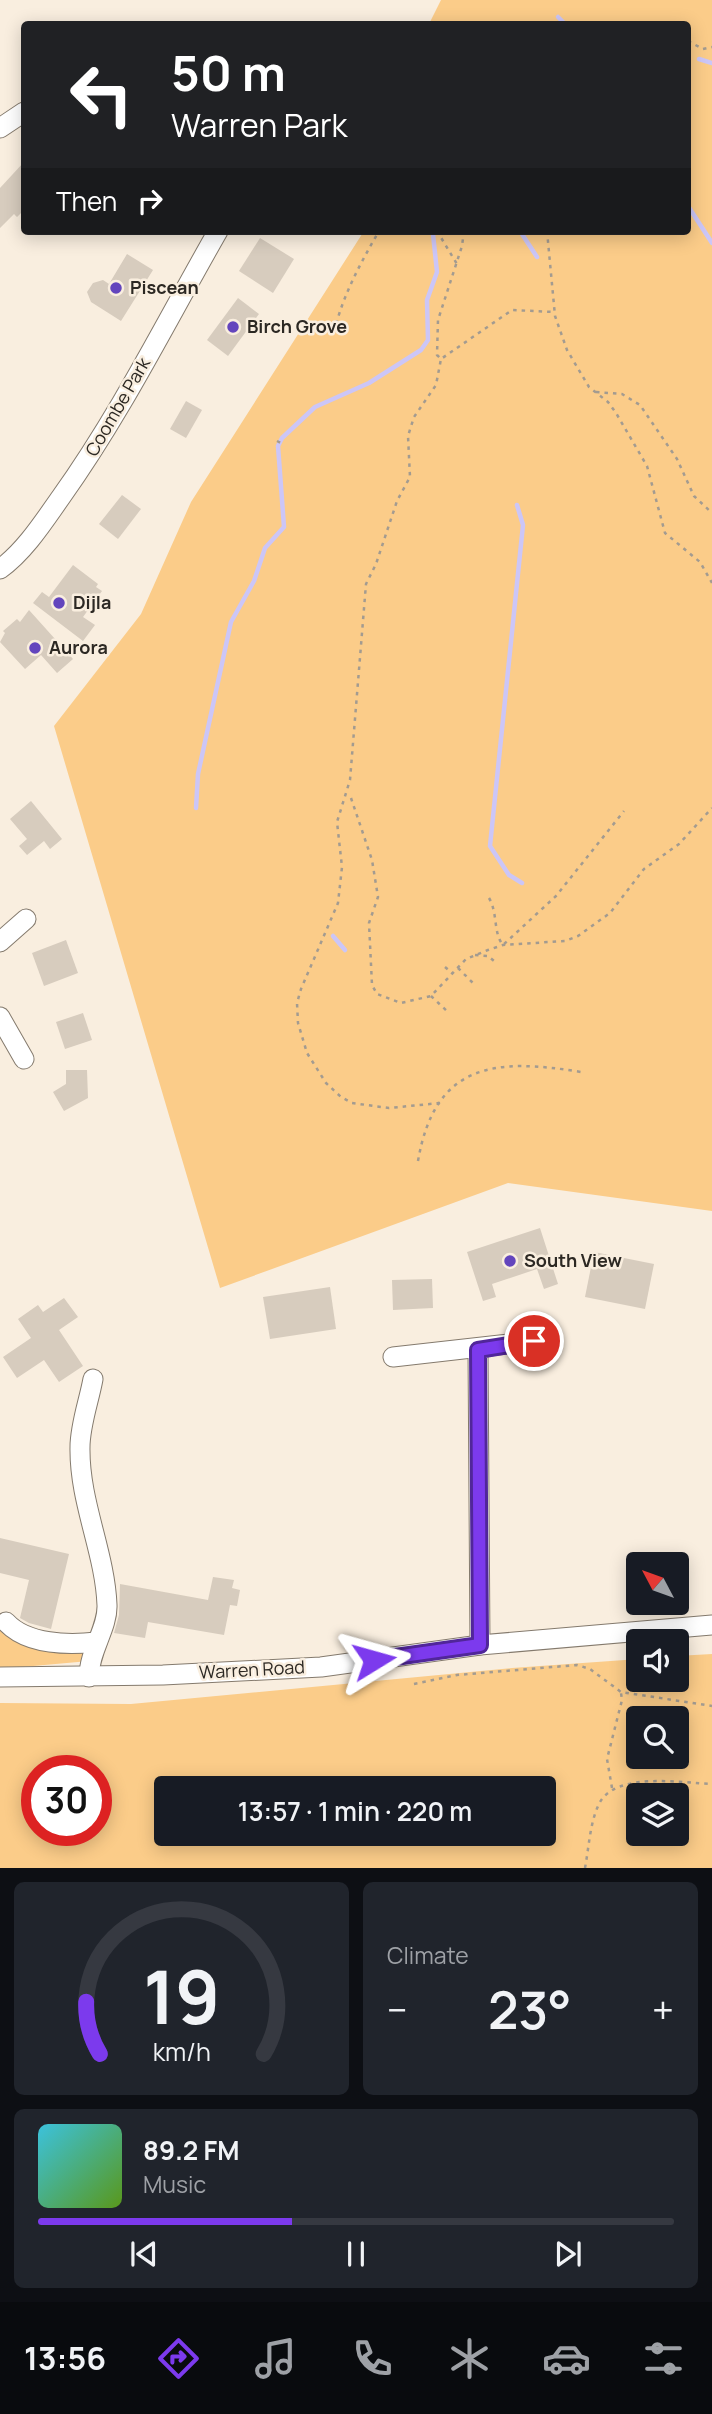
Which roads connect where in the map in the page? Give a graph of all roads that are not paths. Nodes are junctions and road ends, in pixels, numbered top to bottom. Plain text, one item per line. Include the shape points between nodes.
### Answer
1 (21, 114) edge
2 (0, 128) edge
3 (216, 235) edge
4 (0, 569) edge
5 (26, 919) dead end
6 (0, 942) edge
7 (0, 1017) edge
8 (24, 1059) dead end
9 (534, 1341) dead end
10 (478, 1350) junction
11 (393, 1357) dead end
12 (93, 1379) dead end
13 (6, 1622) dead end
14 (712, 1625) edge
15 (97, 1642) junction
16 (480, 1645) junction
17 (0, 1677) edge
18 (89, 1677) junction

1 - 2 street
3 - 4 street, Coombe Park via 91,454 50,513
5 - 6 street
7 - 8 street
9 - 10 street
10 - 11 street
10 - 16 street
12 - 15 street via 80,1445 82,1479 106,1585 108,1609
13 - 15 street via 23,1635 69,1644
14 - 16 street, Warren Road
15 - 18 street via 89,1661
16 - 18 street, Warren Road via 321,1667
17 - 18 street, Warren Road

